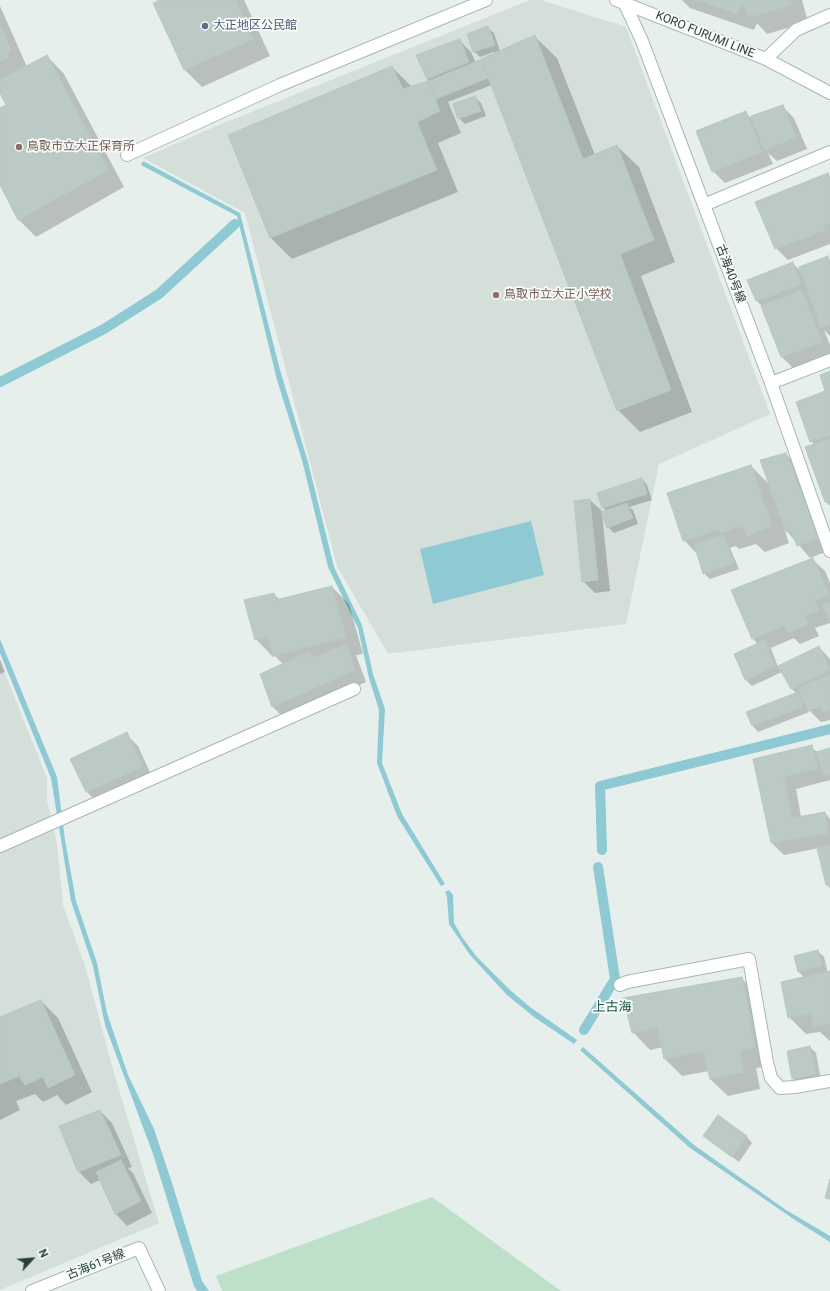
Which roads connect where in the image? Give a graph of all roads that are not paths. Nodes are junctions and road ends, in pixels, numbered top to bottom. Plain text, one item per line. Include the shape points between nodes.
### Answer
1 (486, 0) edge
2 (620, 1) edge
3 (830, 15) edge
4 (766, 59) junction
5 (830, 93) edge
6 (830, 152) edge
7 (127, 155) dead end
8 (704, 205) junction
9 (830, 360) edge
10 (771, 383) junction
11 (830, 551) edge
12 (354, 689) dead end
13 (0, 846) edge
14 (620, 985) dead end
15 (830, 1081) edge
16 (32, 1291) edge
17 (159, 1291) edge

1 - 7 street via 280,85
2 - 4 street, KORO FURUMI LINE
2 - 8 street, 古海40号線 via 642,41
3 - 4 street, KORO FURUMI LINE via 796,30
4 - 5 street
6 - 8 street
8 - 10 street, 古海40号線
9 - 10 street
10 - 11 street, 古海40号線
12 - 13 street
14 - 15 street via 749,959 771,1078 780,1088
16 - 17 street, 古海61号線 via 139,1248

